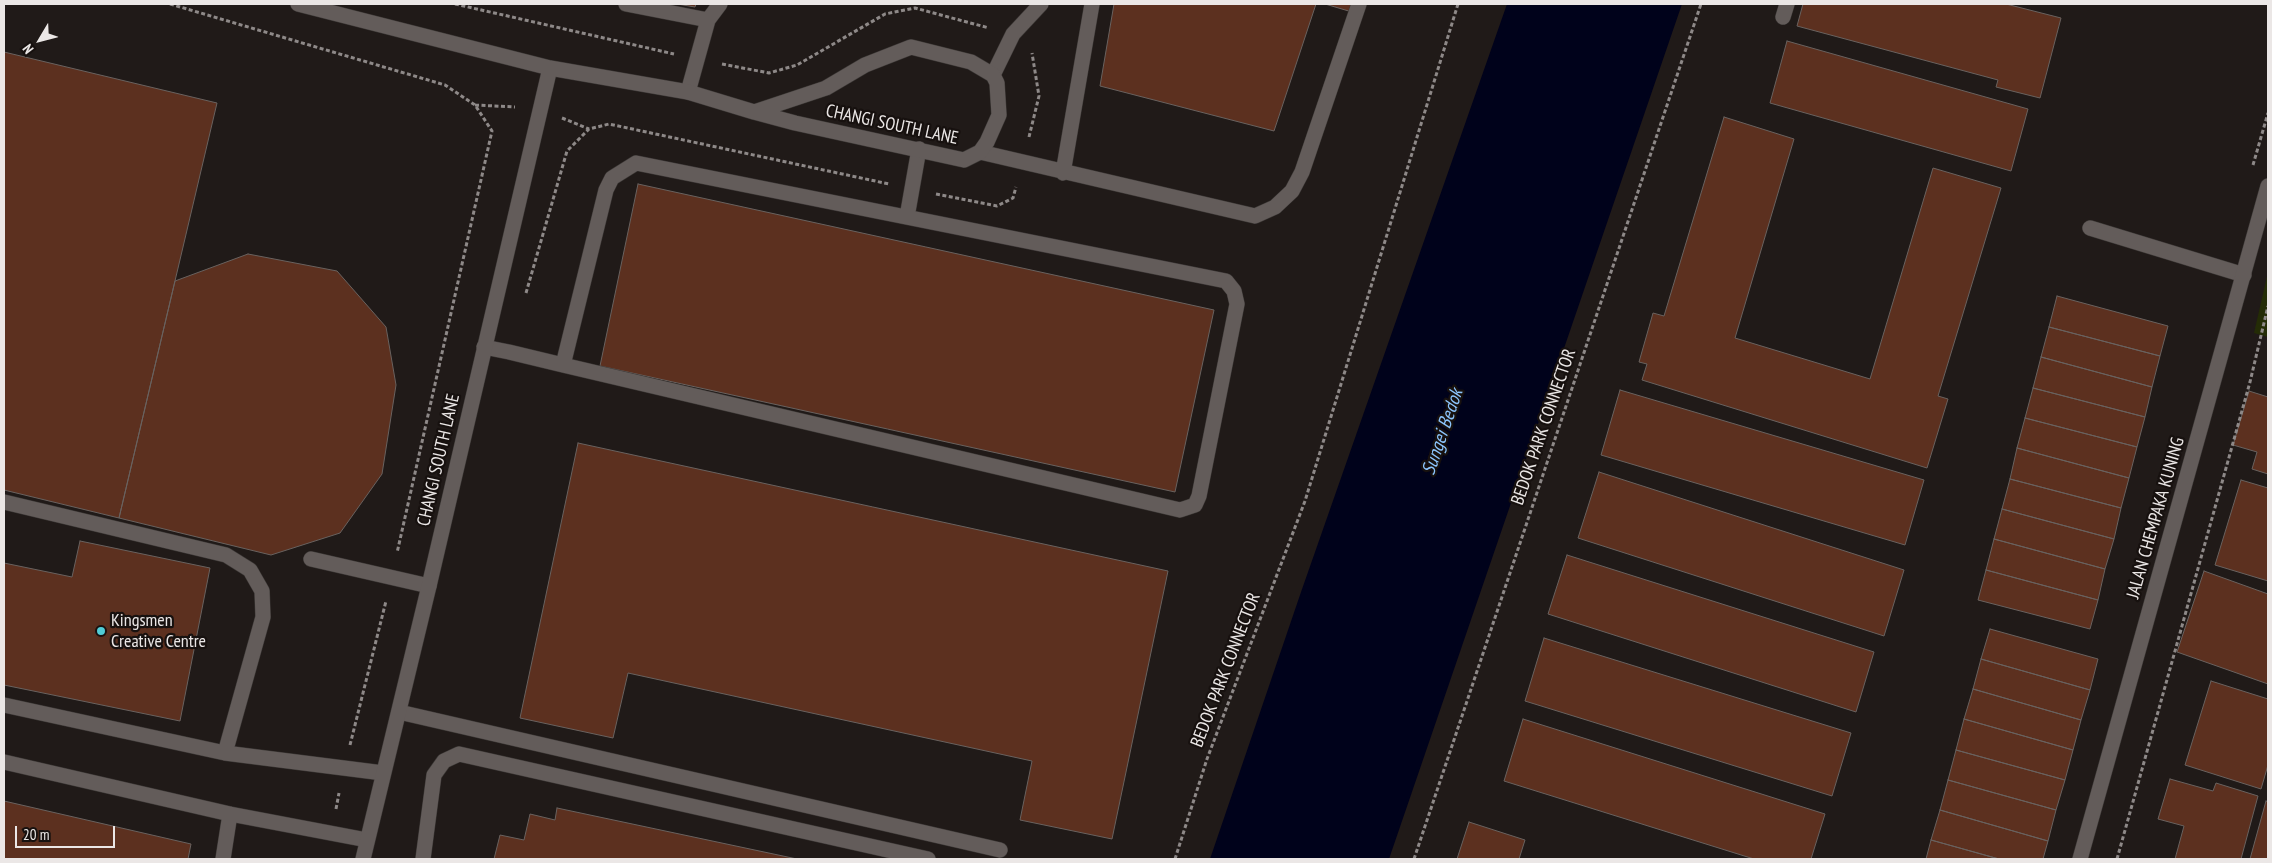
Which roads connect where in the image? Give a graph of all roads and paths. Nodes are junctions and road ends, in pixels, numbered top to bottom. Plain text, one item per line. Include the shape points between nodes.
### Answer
1 (170, 4) edge
2 (298, 4) edge
3 (455, 4) edge
4 (626, 4) edge
5 (720, 4) edge
6 (1040, 4) edge
7 (1092, 4) edge
8 (1359, 4) edge
9 (1458, 4) edge
10 (1701, 4) edge
11 (327, 7) edge
12 (708, 20) junction
13 (1013, 34) junction
14 (697, 60) junction
15 (550, 68) junction
16 (993, 75) junction
17 (688, 92) junction
18 (754, 112) junction
19 (919, 149) junction
20 (566, 151) dead end
21 (980, 152) junction
22 (1022, 163) junction
23 (1063, 173) junction
24 (2268, 186) edge
25 (912, 189) junction
26 (907, 217) junction
27 (2090, 228) dead end
28 (2244, 275) junction
29 (2268, 306) edge
30 (484, 347) junction
31 (563, 365) junction
32 (4, 502) edge
33 (311, 558) dead end
34 (392, 577) junction
35 (429, 586) junction
36 (4, 705) edge
37 (399, 712) junction
38 (225, 753) junction
39 (4, 762) edge
40 (344, 768) junction
41 (383, 773) junction
42 (230, 814) junction
43 (331, 833) junction
44 (367, 840) junction
45 (1000, 850) dead end
46 (223, 859) edge
47 (363, 859) edge
48 (422, 859) edge
49 (928, 859) edge
50 (1175, 859) edge
51 (1414, 859) edge
52 (2080, 859) edge
53 (2117, 859) edge

1 - 34 path via 445,85 475,105 492,132
2 - 11 street, CHANGI SOUTH LANE
3 - 14 path
4 - 12 street
5 - 12 street
6 - 13 street
7 - 23 street
8 - 23 street via 1302,172 1292,191 1275,207 1255,216
9 - 50 path, BEDOK PARK CONNECTOR via 1305,501 1207,759
10 - 51 path, BEDOK PARK CONNECTOR
11 - 15 street, CHANGI SOUTH LANE
12 - 14 street
13 - 14 path via 915,8 885,14 797,65 769,73
13 - 16 street
13 - 22 path via 1033,55 1039,96
14 - 17 street
15 - 17 street, CHANGI SOUTH LANE
15 - 30 street, CHANGI SOUTH LANE
16 - 18 street, CHANGI SOUTH LANE via 971,62 911,47 865,65 826,88
16 - 21 street, CHANGI SOUTH LANE via 997,83 999,115
17 - 18 street, CHANGI SOUTH LANE
18 - 19 street, CHANGI SOUTH LANE
19 - 21 street, CHANGI SOUTH LANE via 964,160
19 - 25 street
20 - 25 path via 589,129 609,124
21 - 22 street
22 - 23 street
22 - 25 path via 1013,198 997,206
24 - 28 street, JALAN CHEMPAKA KUNING
25 - 26 street
26 - 31 street via 636,163 612,178 606,190
26 - 31 street via 1226,281 1234,291 1237,304 1200,496 1195,505 1180,510
27 - 28 street
28 - 52 street, JALAN CHEMPAKA KUNING
29 - 53 path via 2250,382
30 - 31 street
30 - 35 street, CHANGI SOUTH LANE
32 - 38 street via 226,555 250,570 262,591 262,617
33 - 34 street
34 - 35 street
34 - 40 path
35 - 37 street, CHANGI SOUTH LANE
36 - 38 street
37 - 41 street, CHANGI SOUTH LANE
37 - 45 street
38 - 40 street
39 - 42 street
40 - 41 street
40 - 43 path
41 - 44 street, CHANGI SOUTH LANE
42 - 43 street
42 - 46 street
43 - 44 street
44 - 47 street, CHANGI SOUTH LANE
48 - 49 street via 434,775 444,761 459,754

